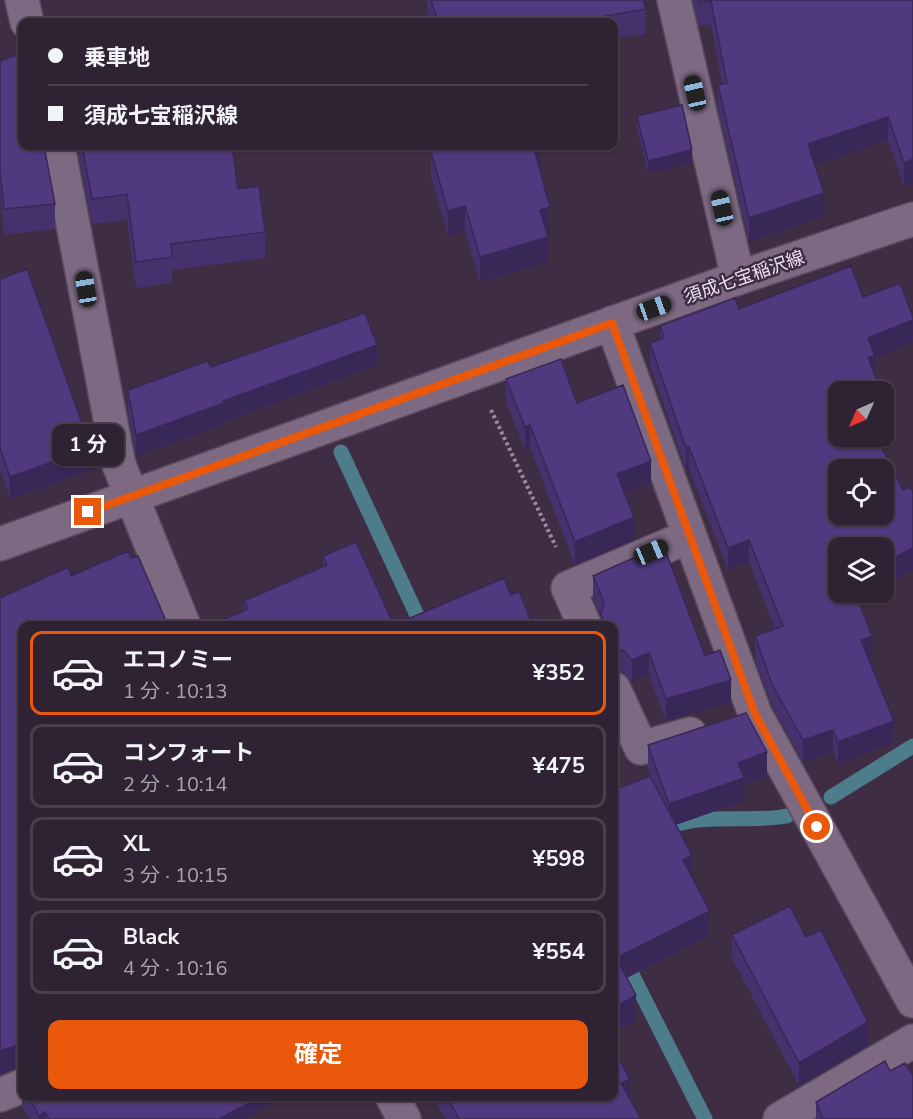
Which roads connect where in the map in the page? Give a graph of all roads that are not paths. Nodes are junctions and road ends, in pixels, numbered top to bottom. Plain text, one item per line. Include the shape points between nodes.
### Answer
1 (22, 0) edge
2 (674, 0) edge
3 (26, 18) edge
4 (59, 150) edge
5 (913, 219) edge
6 (738, 278) junction
7 (612, 323) junction
8 (132, 496) junction
9 (690, 536) junction
10 (0, 544) edge
11 (182, 621) edge
12 (583, 621) edge
13 (618, 698) edge
14 (736, 720) junction
15 (913, 1001) edge
16 (913, 1041) edge
17 (18, 1088) edge
18 (0, 1095) edge
19 (395, 1101) edge
20 (404, 1119) edge
21 (780, 1119) edge

1 - 3 street
2 - 6 street
4 - 8 street via 119,465
5 - 6 street, 須成七宝稲沢線
6 - 7 street, 須成七宝稲沢線
7 - 8 street, 須成七宝稲沢線
7 - 9 street
8 - 10 street, 須成七宝稲沢線
8 - 11 street
9 - 12 street via 568,588
9 - 14 street
13 - 14 street via 640,748
14 - 15 street
16 - 21 street
17 - 18 street
19 - 20 street

